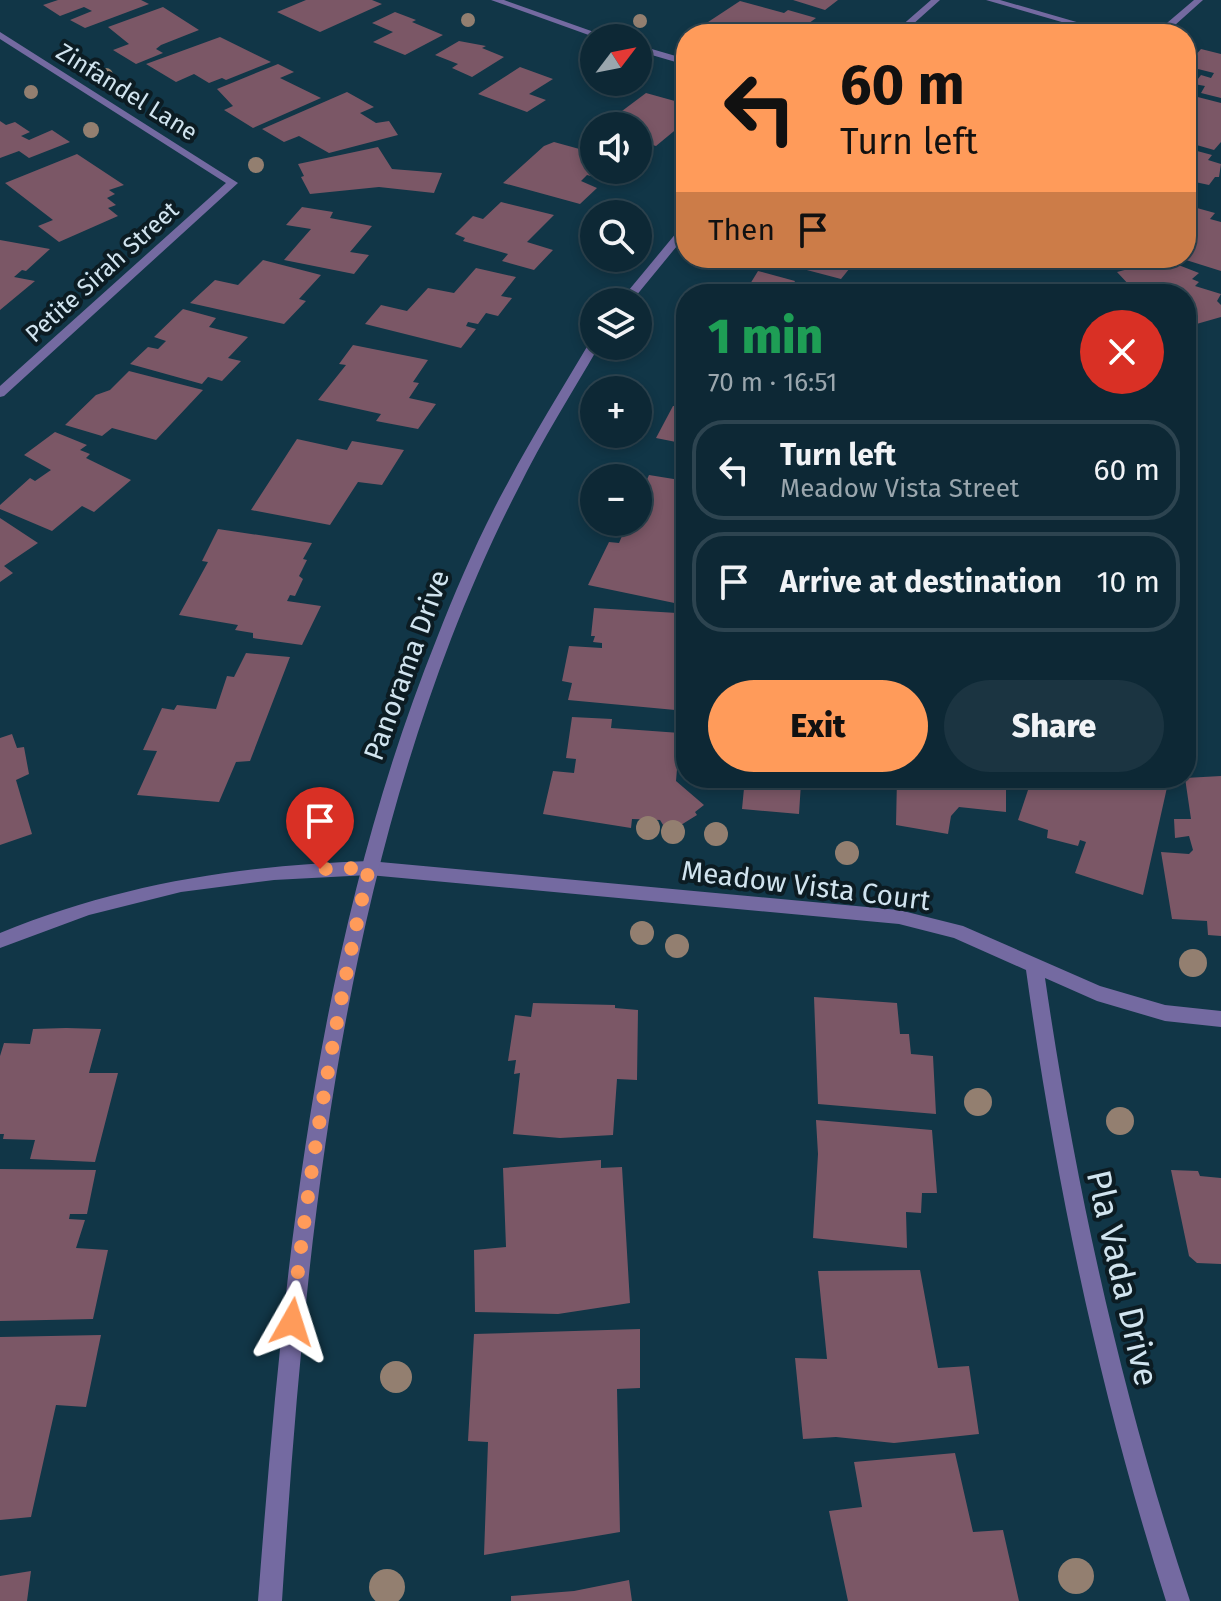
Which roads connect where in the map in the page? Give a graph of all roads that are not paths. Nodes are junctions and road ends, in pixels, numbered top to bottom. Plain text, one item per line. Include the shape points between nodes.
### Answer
1 (495, 0) edge
2 (936, 0) edge
3 (990, 0) edge
4 (1199, 0) edge
5 (908, 24) edge
6 (1077, 24) edge
7 (1171, 24) edge
8 (580, 29) edge
9 (0, 35) edge
10 (652, 52) edge
11 (676, 59) edge
12 (233, 183) joint
13 (676, 240) edge
14 (637, 288) edge
15 (584, 360) edge
16 (0, 393) edge
17 (369, 868) junction
18 (0, 941) edge
19 (1034, 964) junction
20 (1221, 1019) edge
21 (270, 1601) edge
22 (1178, 1601) edge

1 - 8 street
2 - 5 street
3 - 6 street
4 - 7 street
9 - 12 street, Zinfandel Lane
10 - 11 street
12 - 16 street, Petite Sirah Street
13 - 14 street
15 - 17 street, Panorama Drive via 492,519 456,602 400,755
17 - 18 street, Meadow Vista Court via 204,879 110,901
17 - 19 street, Meadow Vista Court via 899,917 957,931
17 - 21 street, Panorama Drive via 335,1020 305,1199 282,1414
19 - 20 street, Meadow Vista Court via 1097,993 1165,1013
19 - 22 street, Pla Vada Drive via 1055,1124 1094,1312

